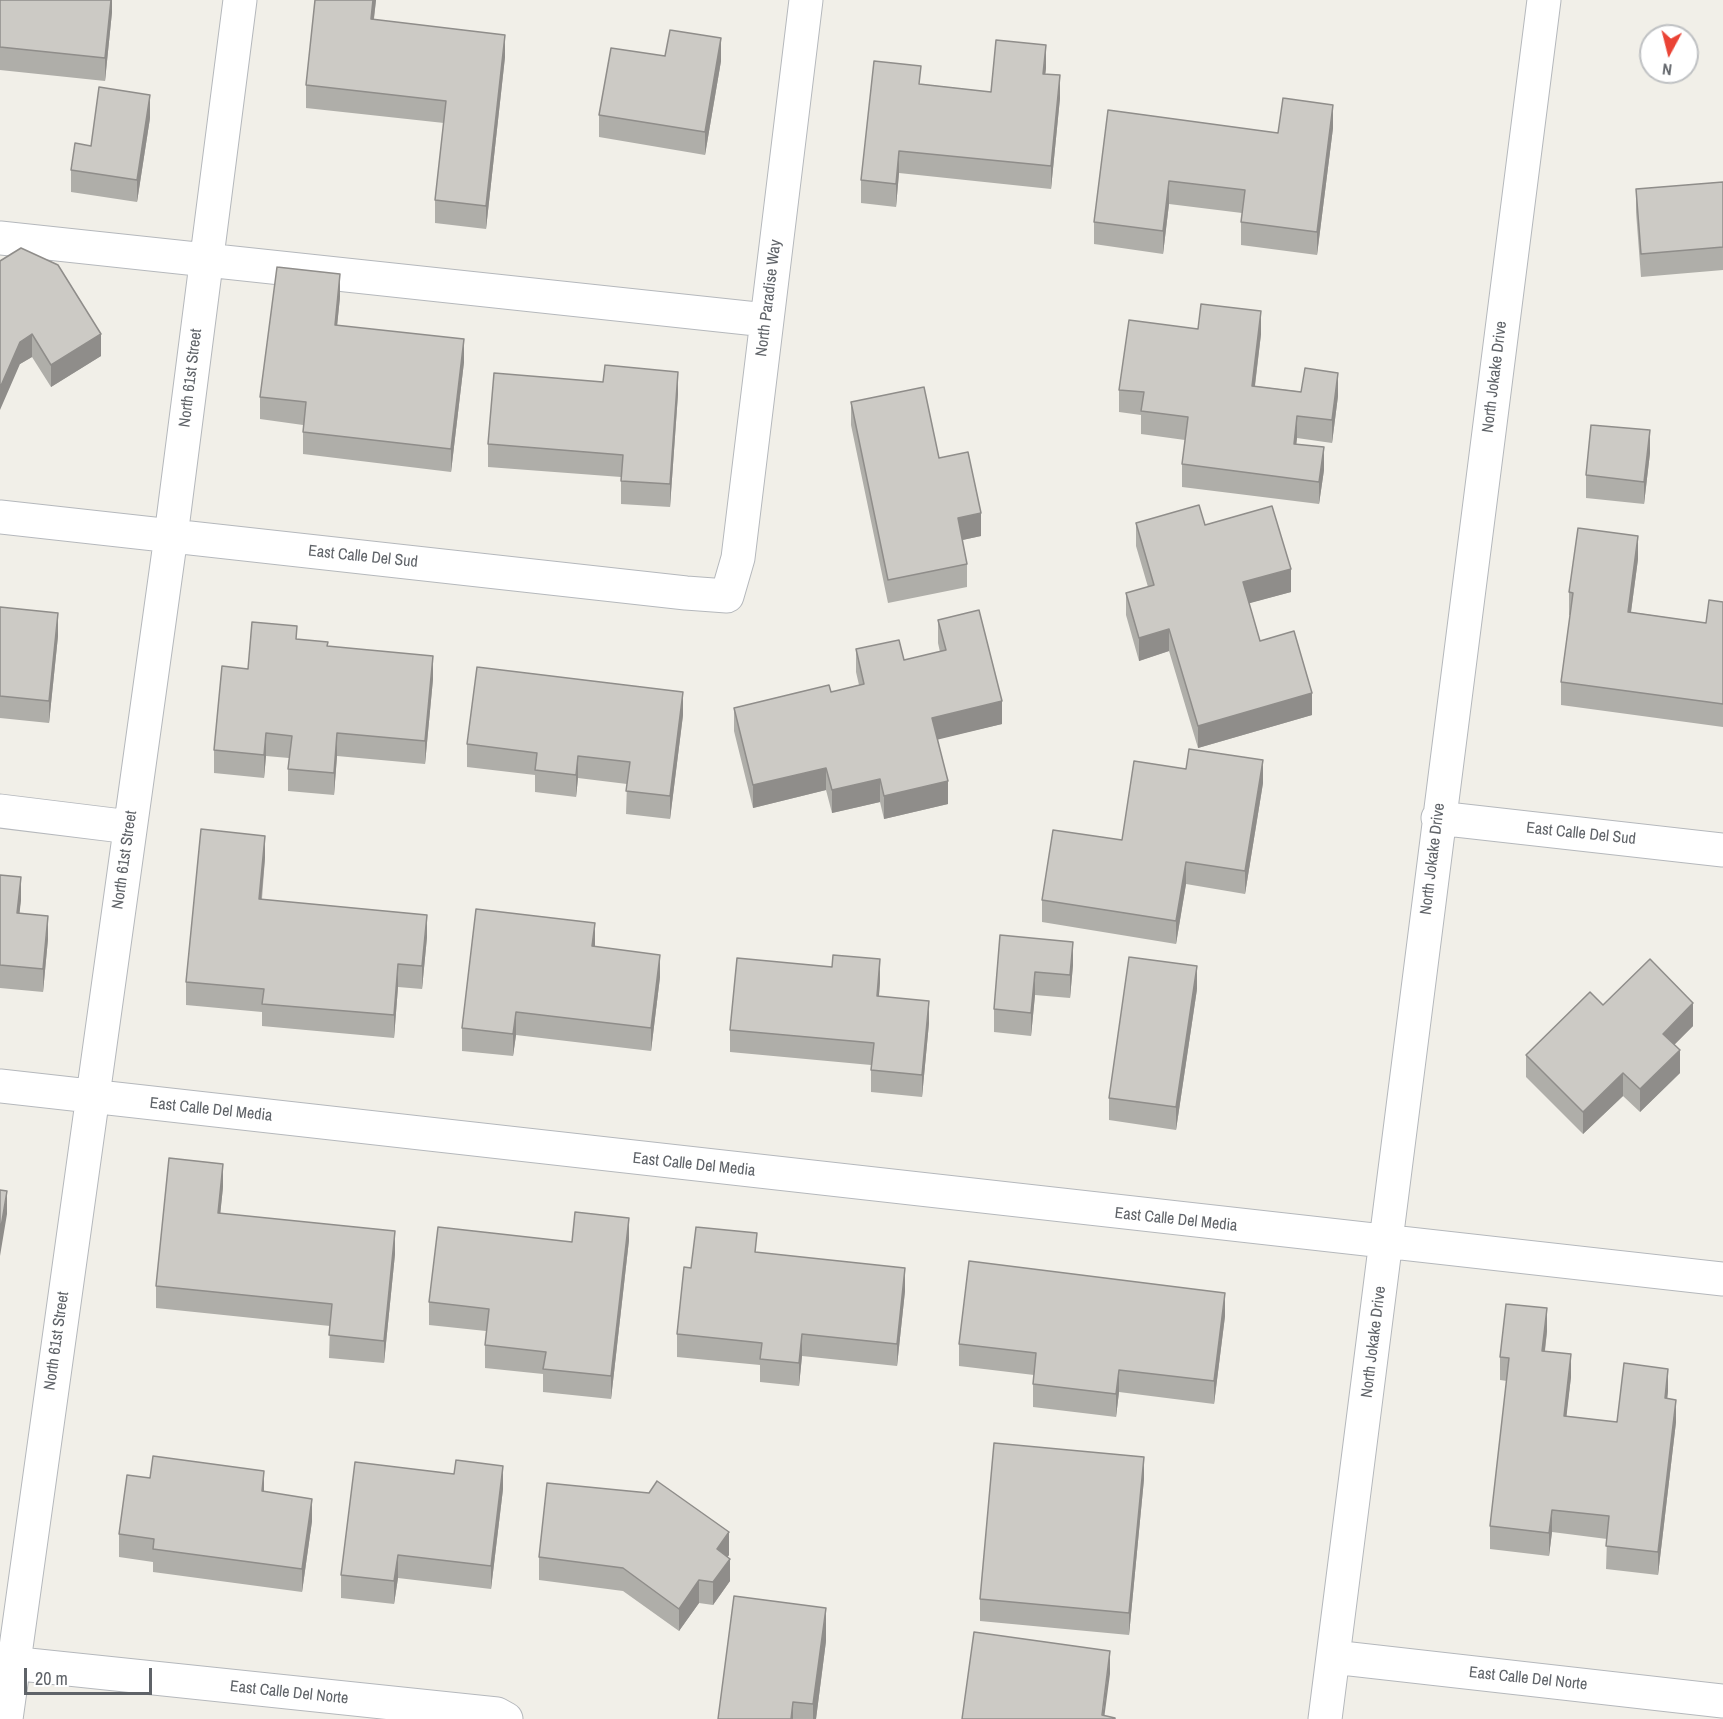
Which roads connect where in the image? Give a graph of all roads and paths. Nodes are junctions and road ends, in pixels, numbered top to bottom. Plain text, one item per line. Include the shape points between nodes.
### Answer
1 (240, 0) edge
2 (806, 0) edge
3 (1544, 0) edge
4 (0, 238) edge
5 (206, 260) junction
6 (766, 320) junction
7 (0, 517) edge
8 (171, 536) junction
9 (727, 596) joint
10 (0, 811) edge
11 (1438, 818) junction
12 (130, 827) junction
13 (1723, 850) edge
14 (0, 1086) edge
15 (92, 1096) junction
16 (1387, 1244) junction
17 (1723, 1279) edge
18 (1333, 1657) junction
19 (6, 1663) edge
20 (1723, 1701) edge
21 (6, 1719) edge
22 (506, 1719) edge
23 (1325, 1719) edge

1 - 5 street, North 61st Street
2 - 6 street, North Paradise Way
3 - 11 street, North Jokake Drive
4 - 5 street
5 - 6 street
5 - 8 street, North 61st Street
6 - 9 street, North Paradise Way via 738,558
7 - 8 street, East Calle Del Sud
8 - 9 street, East Calle Del Sud
8 - 12 street, North 61st Street
10 - 12 street
11 - 13 street, East Calle Del Sud
11 - 16 street, North Jokake Drive
12 - 15 street, North 61st Street
14 - 15 street, East Calle Del Media
15 - 16 street, East Calle Del Media
15 - 19 street, North 61st Street
16 - 17 street, East Calle Del Media
16 - 18 street, North Jokake Drive
18 - 20 street, East Calle Del Norte
18 - 23 street, North Jokake Drive
19 - 21 street, North 61st Street
19 - 22 street, East Calle Del Norte via 497,1714

